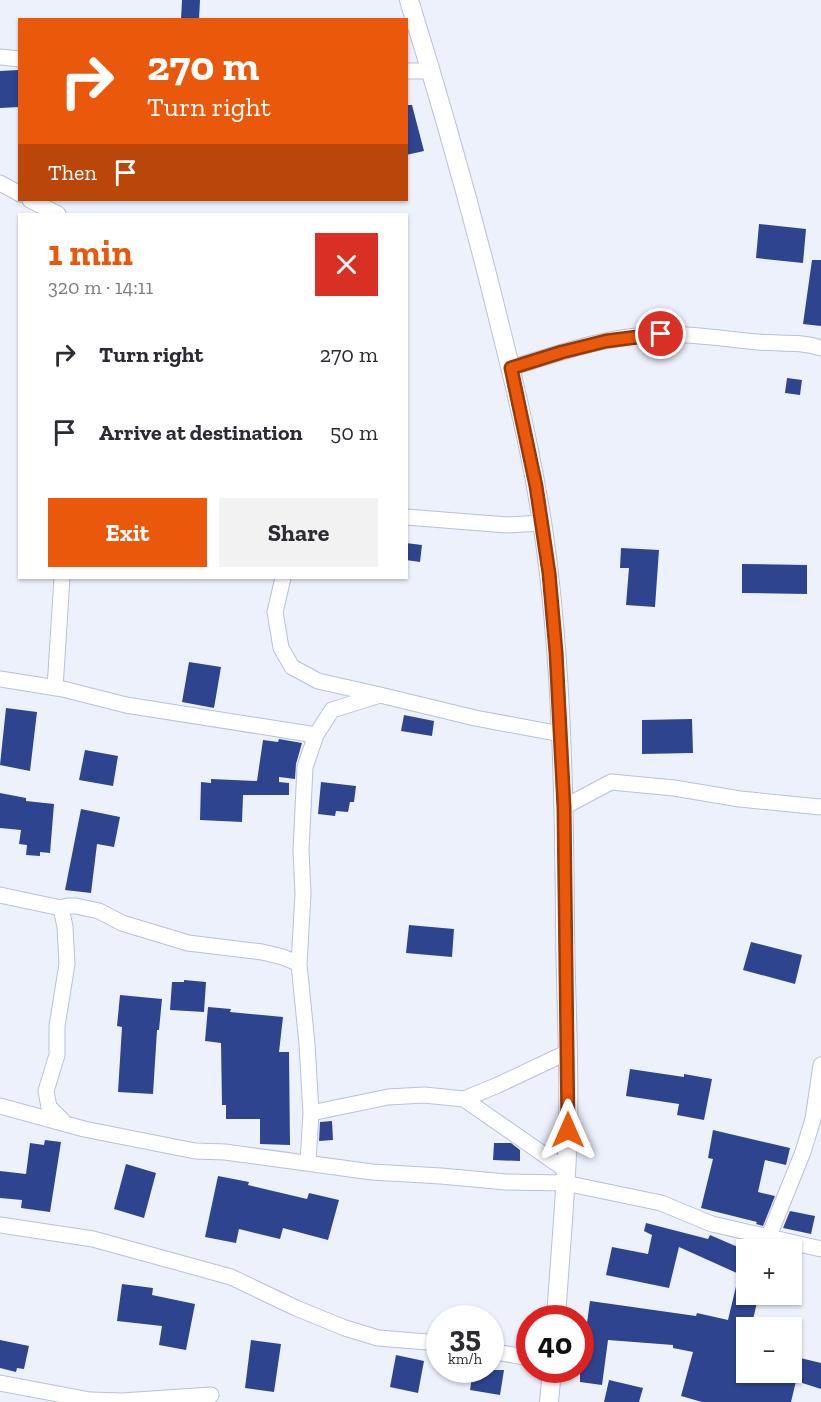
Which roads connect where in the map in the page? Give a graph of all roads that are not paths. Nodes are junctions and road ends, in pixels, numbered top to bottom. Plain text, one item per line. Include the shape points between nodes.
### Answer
1 (410, 0) edge
2 (0, 57) edge
3 (18, 59) edge
4 (408, 71) edge
5 (432, 71) junction
6 (0, 183) edge
7 (18, 193) edge
8 (32, 201) edge
9 (56, 213) edge
10 (821, 348) edge
11 (511, 368) junction
12 (408, 518) edge
13 (541, 523) junction
14 (62, 579) edge
15 (283, 579) edge
16 (0, 679) edge
17 (55, 688) junction
18 (380, 695) junction
19 (561, 734) junction
20 (316, 735) junction
21 (564, 807) junction
22 (821, 807) edge
23 (0, 895) edge
24 (61, 908) junction
25 (299, 964) junction
26 (568, 1052) junction
27 (821, 1065) edge
28 (464, 1099) junction
29 (0, 1106) edge
30 (311, 1113) junction
31 (65, 1123) junction
32 (308, 1162) junction
33 (565, 1177) junction
34 (0, 1225) edge
35 (770, 1236) junction
36 (821, 1249) edge
37 (557, 1305) edge
38 (426, 1342) edge
39 (0, 1383) edge
40 (551, 1383) edge
41 (211, 1395) dead end
42 (549, 1402) edge

1 - 5 street
2 - 3 street
4 - 5 street
5 - 11 street
6 - 7 street
8 - 9 street
10 - 11 street via 807,343 661,334 606,341
11 - 13 street
12 - 13 street via 507,525
13 - 19 street via 550,584
14 - 17 street
15 - 18 street via 275,612 280,648 292,667 318,681
16 - 17 street
17 - 20 street via 126,705
18 - 19 street
18 - 20 street via 332,710
19 - 21 street
20 - 25 street via 305,767
21 - 22 street via 611,782
21 - 26 street
23 - 24 street
24 - 25 street via 99,910 122,922 188,943 262,951
24 - 31 street via 67,964 57,1026 57,1055 46,1091 49,1107
25 - 30 street
26 - 28 street
26 - 33 street
27 - 35 street via 813,1119
28 - 30 street via 388,1097
28 - 33 street
29 - 31 street
30 - 32 street
31 - 32 street via 175,1148
32 - 33 street via 372,1172 506,1182
33 - 35 street via 661,1203 712,1224
33 - 37 street
34 - 38 street via 93,1239 231,1276 345,1328 378,1338
35 - 36 street
39 - 41 street via 90,1400
40 - 42 street

